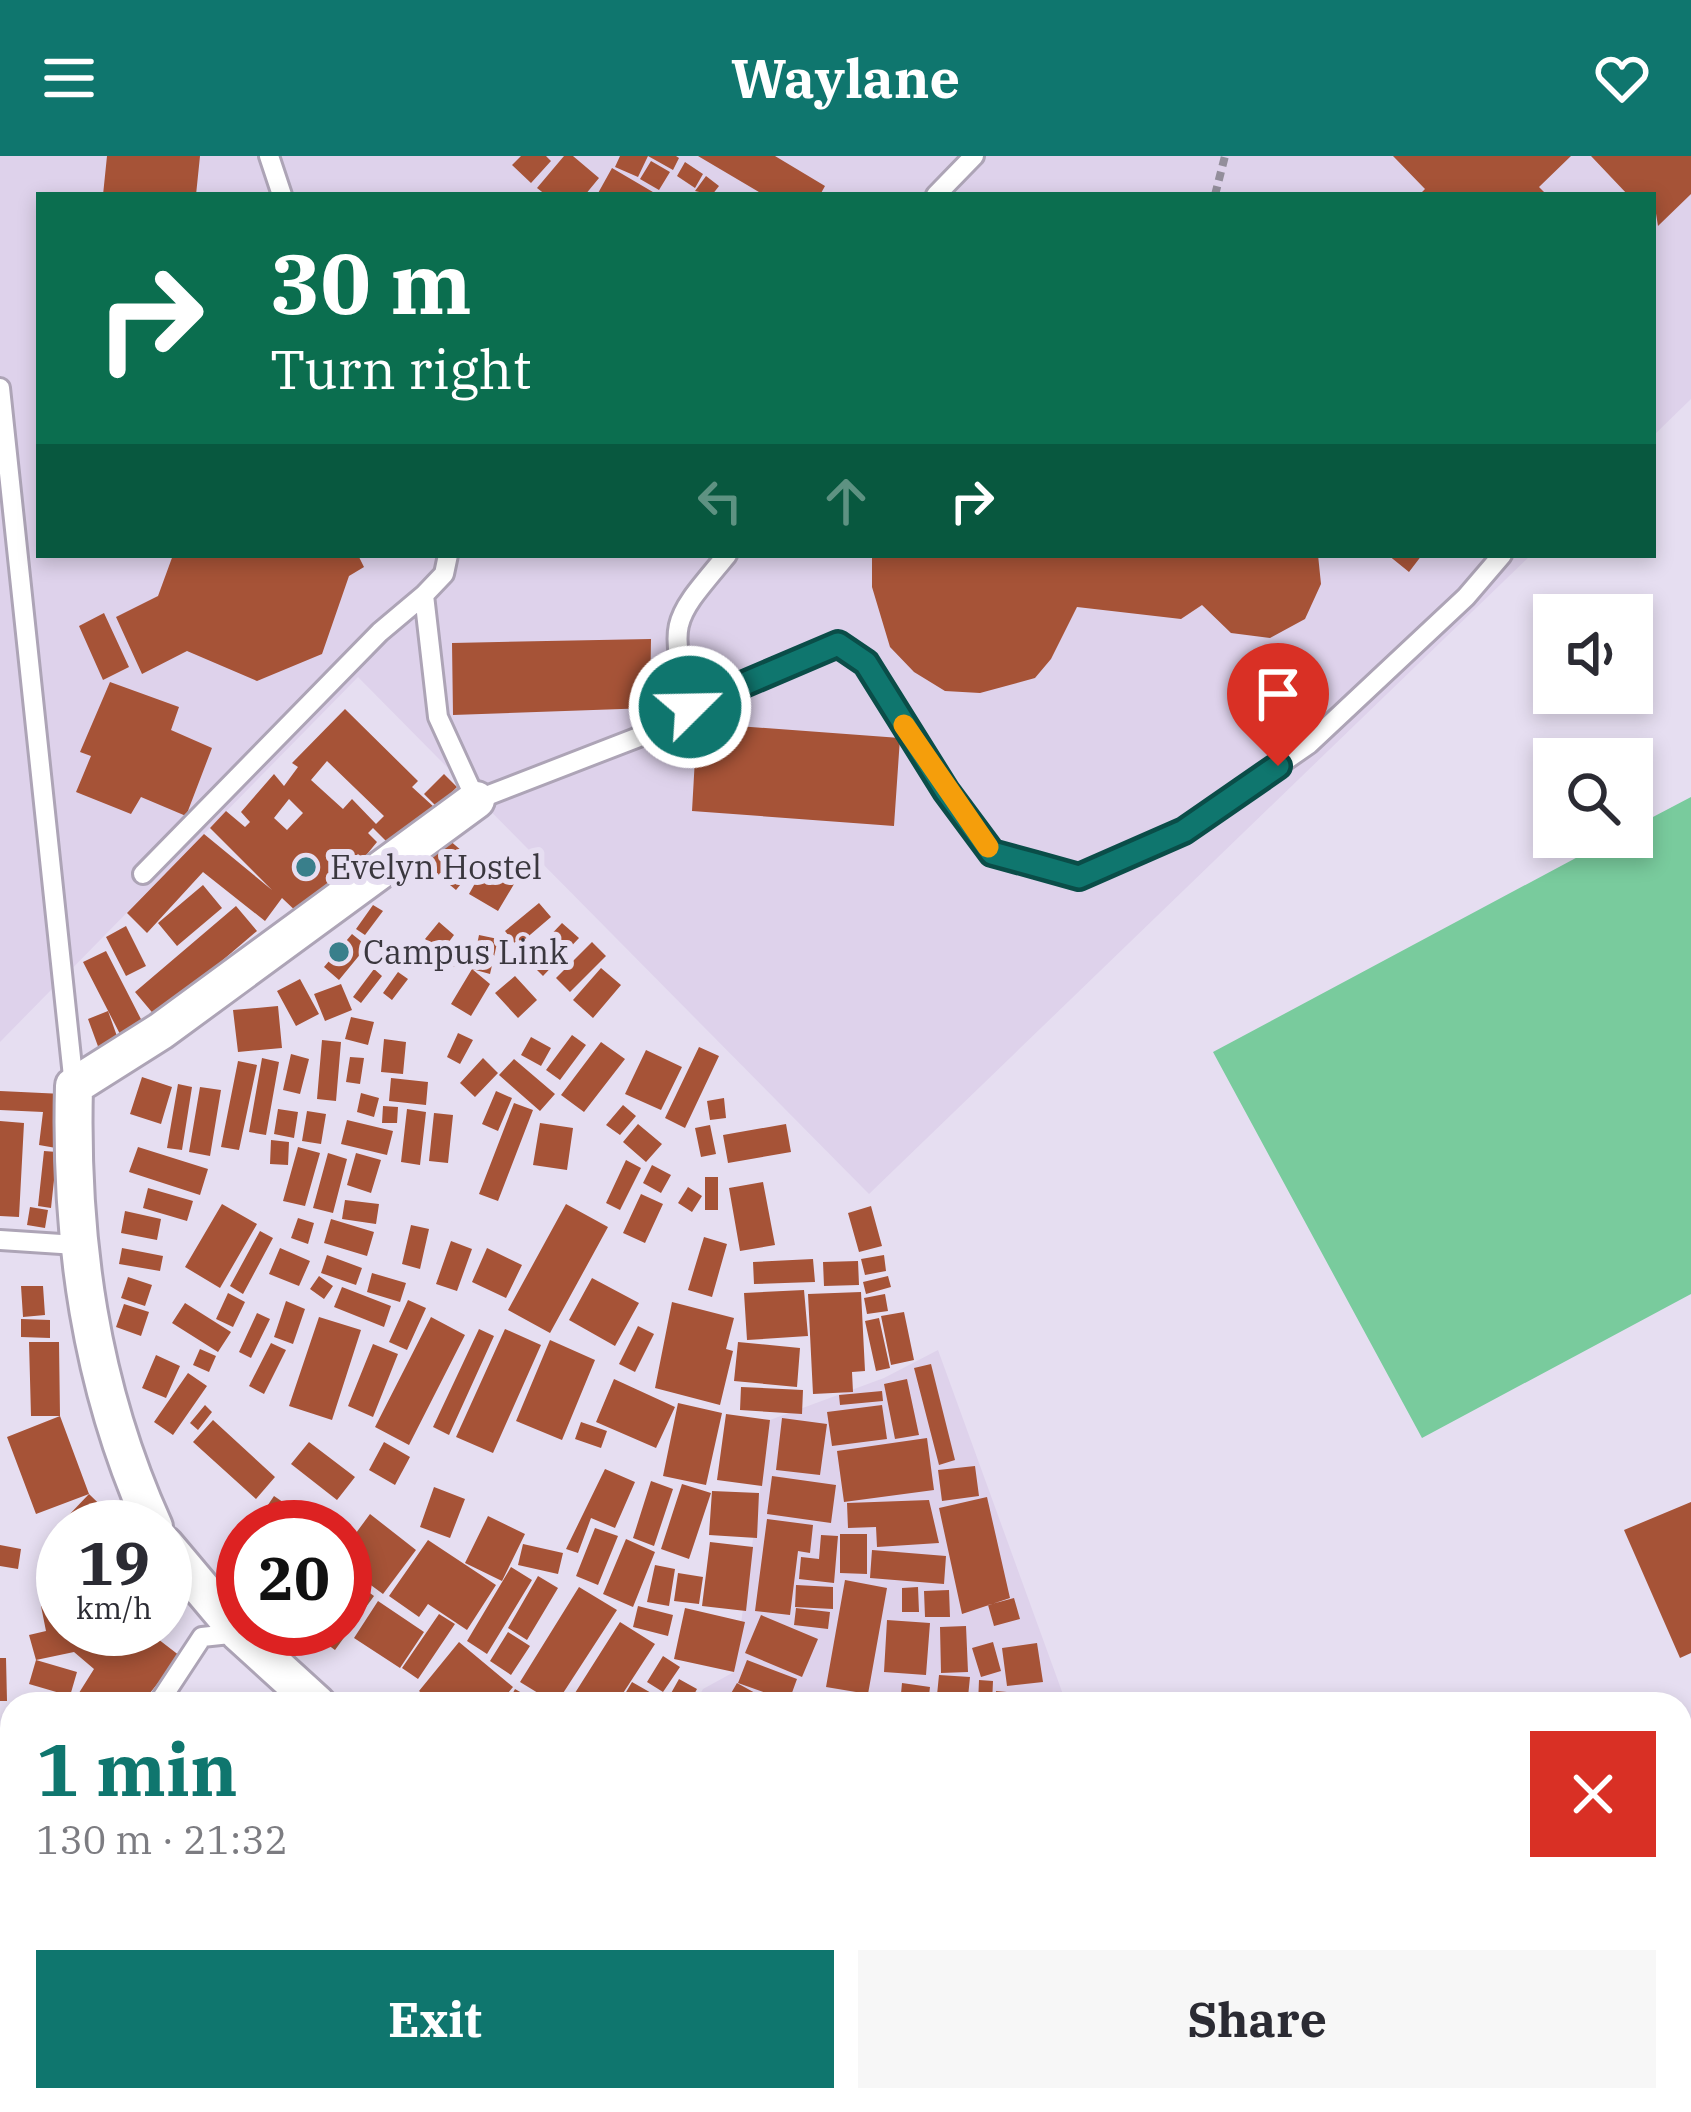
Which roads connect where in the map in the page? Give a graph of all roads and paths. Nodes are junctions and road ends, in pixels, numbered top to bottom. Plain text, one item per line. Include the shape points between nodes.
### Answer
1 (269, 156) edge
2 (974, 156) edge
3 (1225, 156) edge
4 (281, 192) edge
5 (939, 192) edge
6 (1216, 192) edge
7 (0, 388) edge
8 (447, 558) edge
9 (724, 558) edge
10 (1499, 558) edge
11 (424, 595) junction
12 (690, 707) junction
13 (476, 800) junction
14 (142, 874) dead end
15 (74, 1086) junction
16 (0, 1240) edge
17 (76, 1245) junction
18 (145, 1500) edge
19 (192, 1577) edge
20 (216, 1606) edge
21 (216, 1635) edge
22 (262, 1656) edge
23 (166, 1692) edge
24 (299, 1692) edge

1 - 4 lane
2 - 5 lane
3 - 6 path
7 - 15 lane
8 - 11 lane
9 - 12 lane via 680,611 674,640
10 - 12 lane via 1309,744 1184,831 1079,877 992,853 866,663 838,644
11 - 13 lane via 438,717
11 - 14 lane
12 - 13 lane via 644,735
13 - 15 street
15 - 17 street
16 - 17 lane
17 - 18 street via 92,1344
19 - 20 street
21 - 23 lane via 202,1637
22 - 24 street

